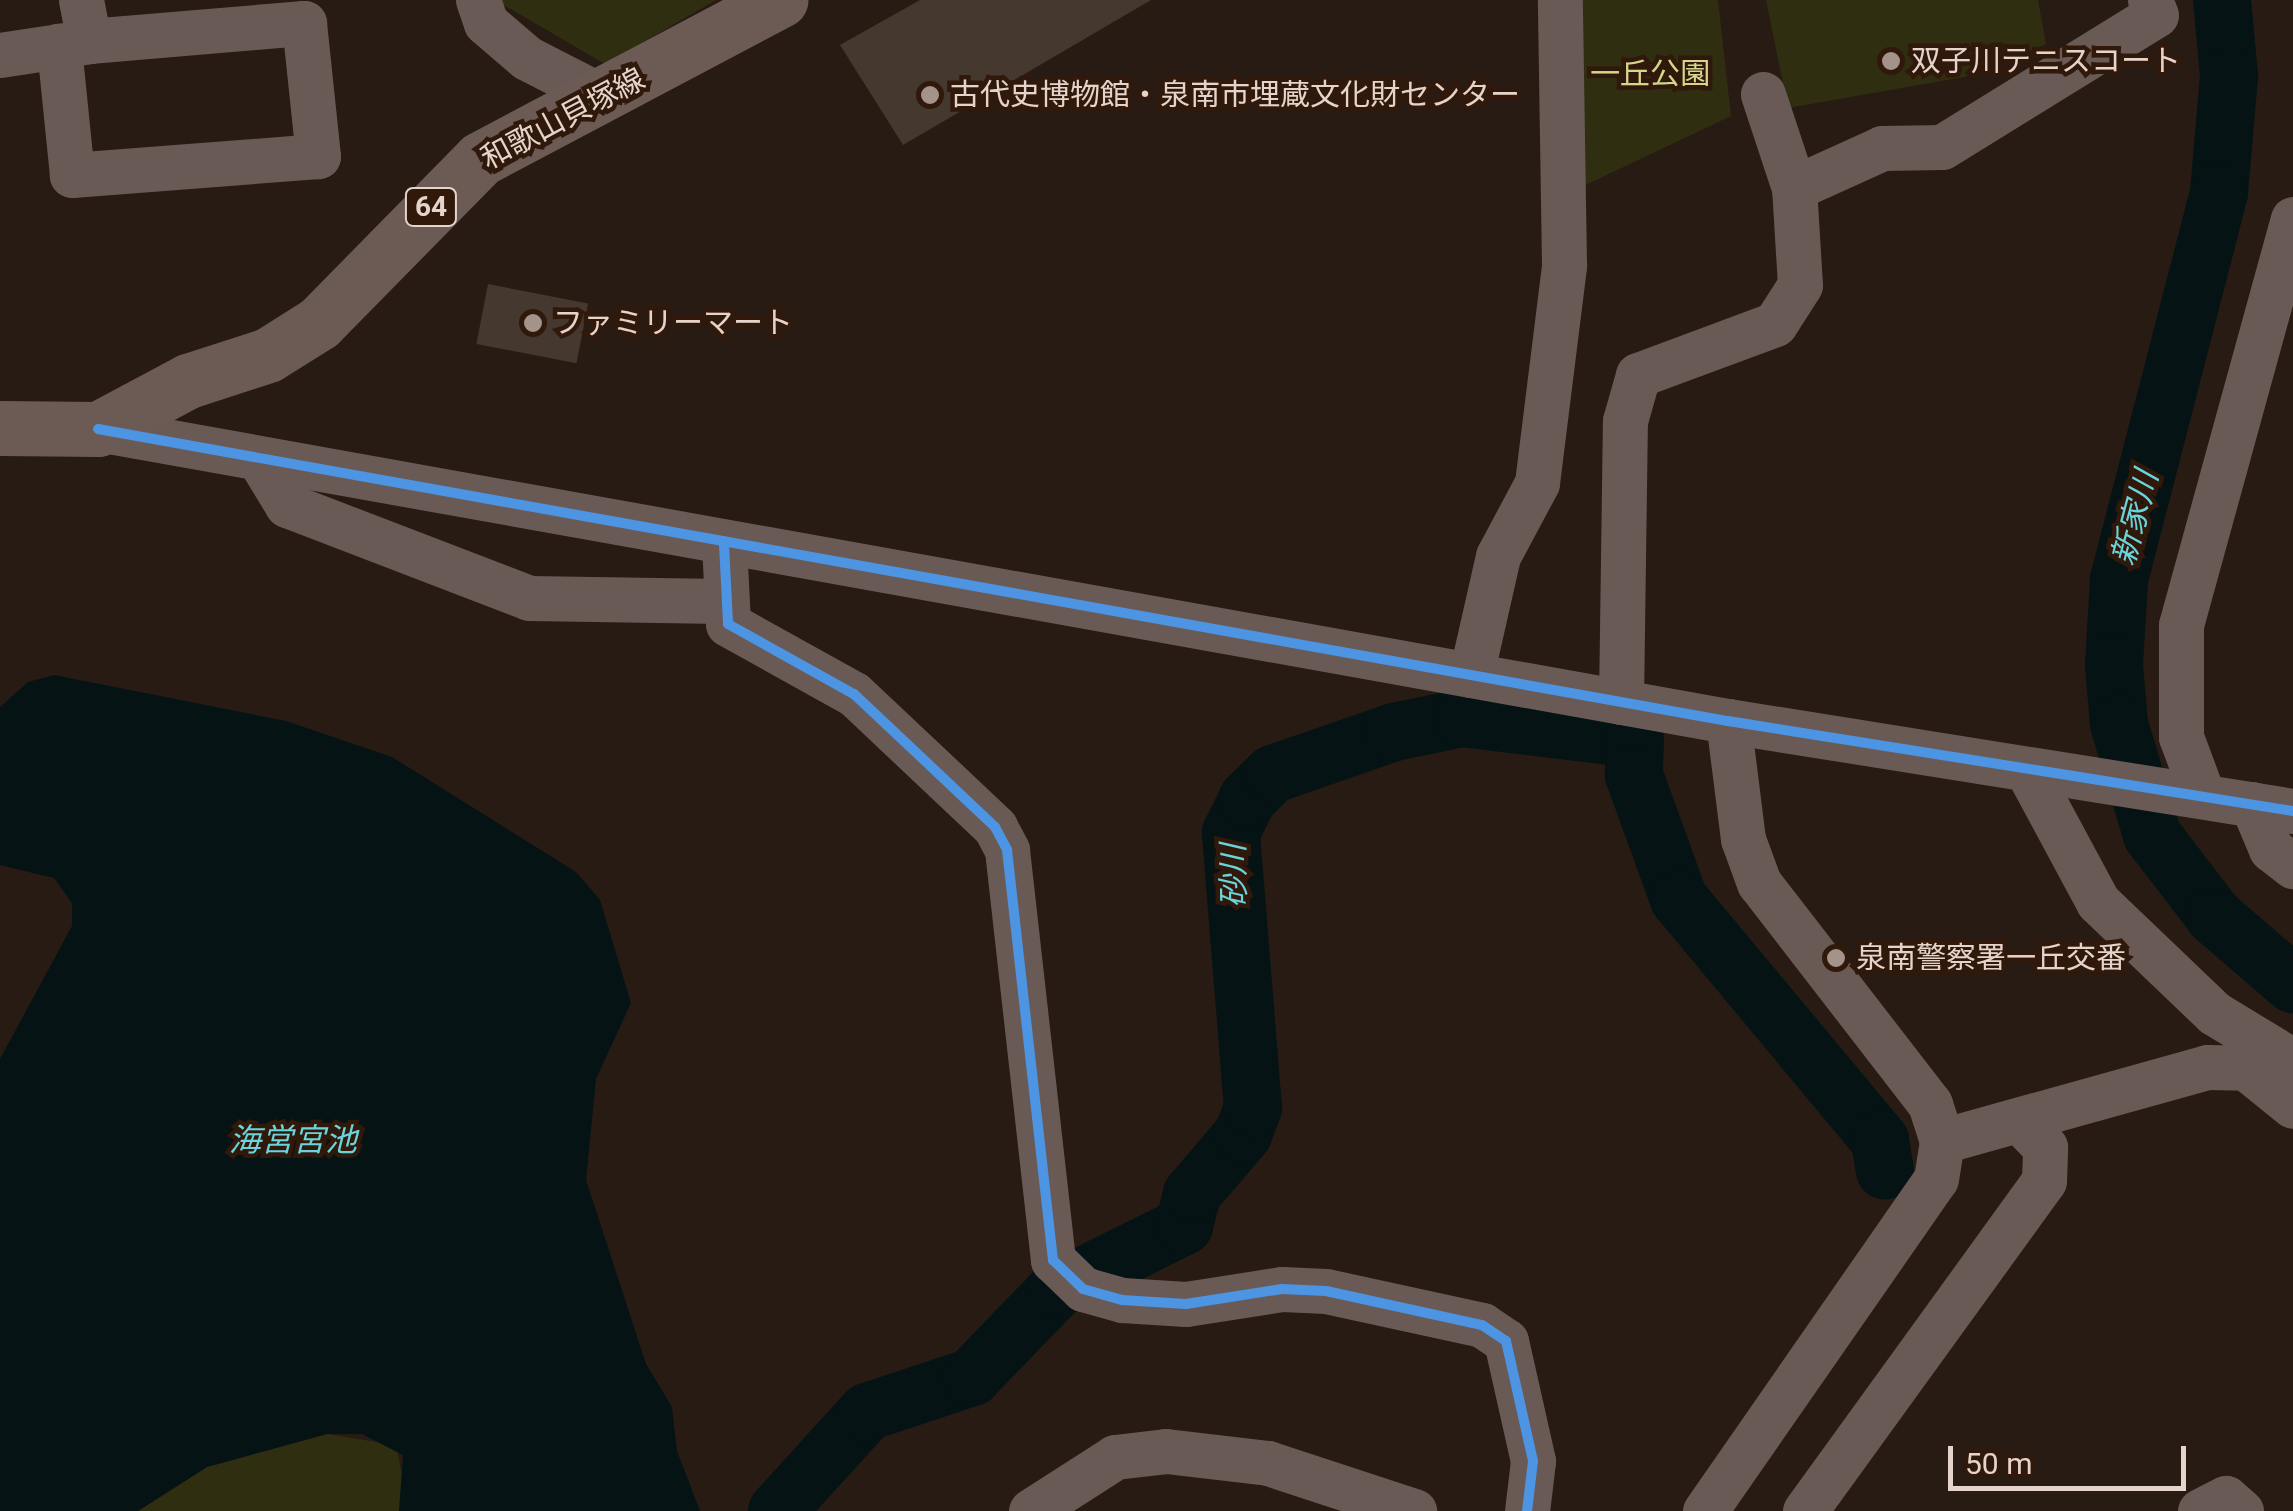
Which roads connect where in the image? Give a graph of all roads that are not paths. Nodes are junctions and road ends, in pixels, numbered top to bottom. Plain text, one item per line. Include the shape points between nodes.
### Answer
1 (478, 0) edge
2 (780, 0) edge
3 (1560, 0) edge
4 (2150, 0) edge
5 (77, 29) edge
6 (0, 55) edge
7 (1763, 94) dead end
8 (603, 97) junction
9 (1794, 188) junction
10 (2293, 219) edge
11 (0, 428) edge
12 (98, 429) junction
13 (260, 459) junction
14 (724, 544) junction
15 (722, 601) junction
16 (1472, 675) junction
17 (1621, 702) junction
18 (1728, 720) junction
19 (2027, 770) junction
20 (2203, 796) junction
21 (2272, 808) edge
22 (2293, 866) edge
23 (2293, 1061) edge
24 (2293, 1106) edge
25 (2022, 1123) junction
26 (1942, 1140) junction
27 (1031, 1511) edge
28 (1414, 1511) edge
29 (1526, 1511) edge
30 (1705, 1511) edge
31 (1805, 1511) edge
32 (2200, 1511) edge
33 (2241, 1511) edge

1 - 8 street via 486,24 527,58
2 - 8 main road, 和歌山貝塚線 / 64
3 - 16 street via 1564,265 1538,484 1498,556
4 - 9 street via 2156,14 1942,147 1882,148
5 - 5 street via 72,175 318,156 304,23
5 - 6 street
7 - 9 street
8 - 12 main road, 和歌山貝塚線 / 64 via 480,160 319,323 268,356 188,381
9 - 17 street via 1800,285 1775,324 1638,375 1625,421
10 - 20 street via 2180,625 2181,737
11 - 12 main road, 和歌山貝塚線 / 64
12 - 13 street
13 - 14 street
13 - 15 street via 288,505 530,598
14 - 15 street
14 - 16 street
15 - 29 street via 728,624 854,694 995,827 1007,850 1053,1260 1073,1279 1186,1304 1282,1289 1326,1291 1482,1325 1506,1341 1532,1461
16 - 17 street
17 - 18 street
18 - 19 street
18 - 26 street via 1743,839 1759,883 1930,1104
19 - 20 street
19 - 23 street via 2098,902 2214,1013
20 - 21 street
21 - 22 street via 2272,849
24 - 25 street via 2246,1068 2207,1067
25 - 26 street
25 - 31 street via 2045,1147 2044,1180
26 - 30 street via 1936,1178
27 - 28 street via 1115,1457 1166,1452 1268,1463
32 - 33 street via 2226,1498

